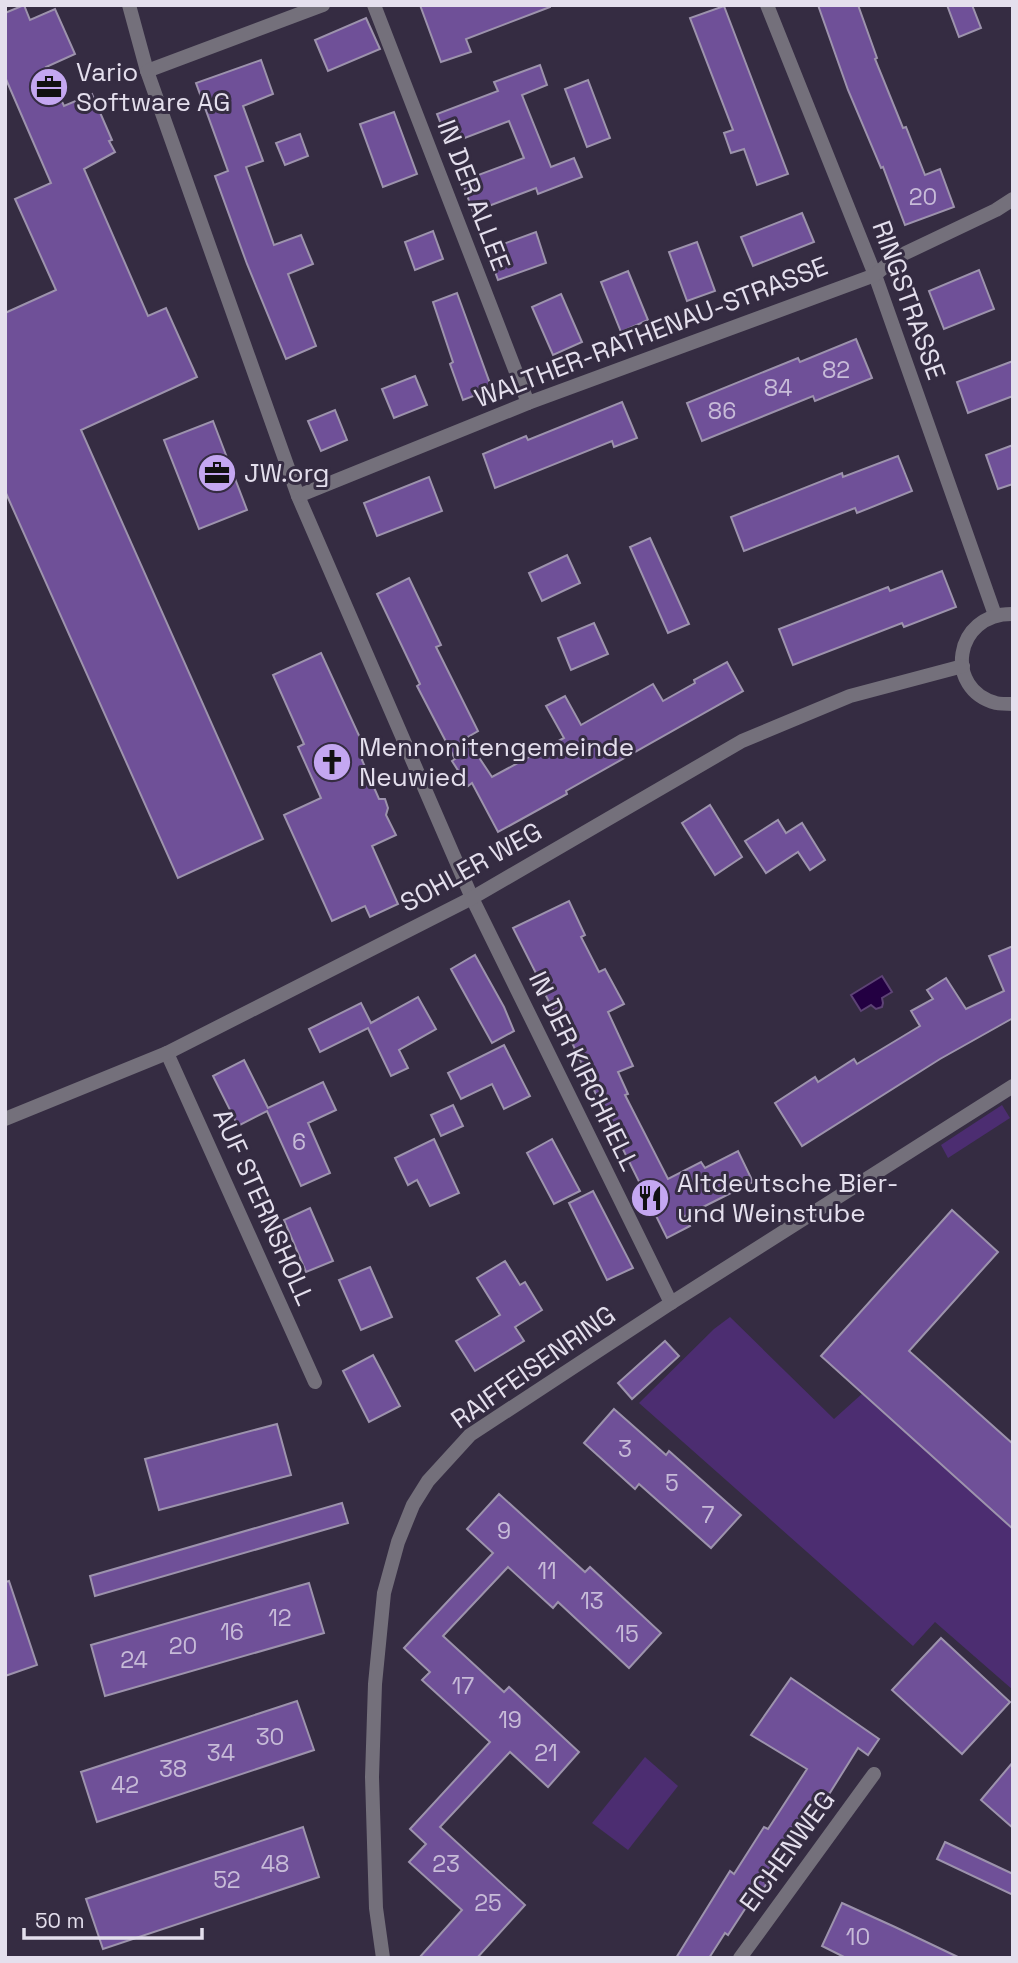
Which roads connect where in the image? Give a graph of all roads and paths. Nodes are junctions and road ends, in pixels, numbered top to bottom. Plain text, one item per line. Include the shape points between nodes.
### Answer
1 (129, 5) edge
2 (323, 5) edge
3 (374, 5) edge
4 (767, 5) edge
5 (147, 71) junction
6 (1013, 199) edge
7 (876, 275) junction
8 (528, 403) junction
9 (298, 496) junction
10 (1013, 614) edge
11 (995, 615) junction
12 (962, 666) junction
13 (1013, 704) edge
14 (472, 898) junction
15 (167, 1053) junction
16 (1013, 1086) edge
17 (5, 1119) edge
18 (671, 1303) junction
19 (316, 1382) dead end
20 (874, 1774) dead end
21 (383, 1958) edge
22 (740, 1958) edge

1 - 5 street, IN DER KIRCHHELL
2 - 5 street
3 - 8 street, IN DER ALLEE
4 - 7 street, RINGSTRASSE
5 - 9 street, IN DER KIRCHHELL
6 - 7 street, WALTHER-RATHENAU-STRASSE via 895,258
7 - 8 street, WALTHER-RATHENAU-STRASSE
7 - 11 street, RINGSTRASSE
8 - 9 street, WALTHER-RATHENAU-STRASSE
9 - 14 street, IN DER KIRCHHELL
10 - 11 street
11 - 12 street via 969,634
12 - 13 street via 981,696 997,704
12 - 14 street, SOHLER WEG via 850,696 742,741
14 - 15 street, SOHLER WEG
14 - 18 street, IN DER KIRCHHELL
15 - 17 street, SOHLER WEG
15 - 19 street, AUF STERNSHOLL
16 - 18 street, RAIFFEISENRING
18 - 21 street, RAIFFEISENRING via 470,1436 412,1505 384,1593 375,1684 372,1777 376,1908
20 - 22 street, EICHENWEG

